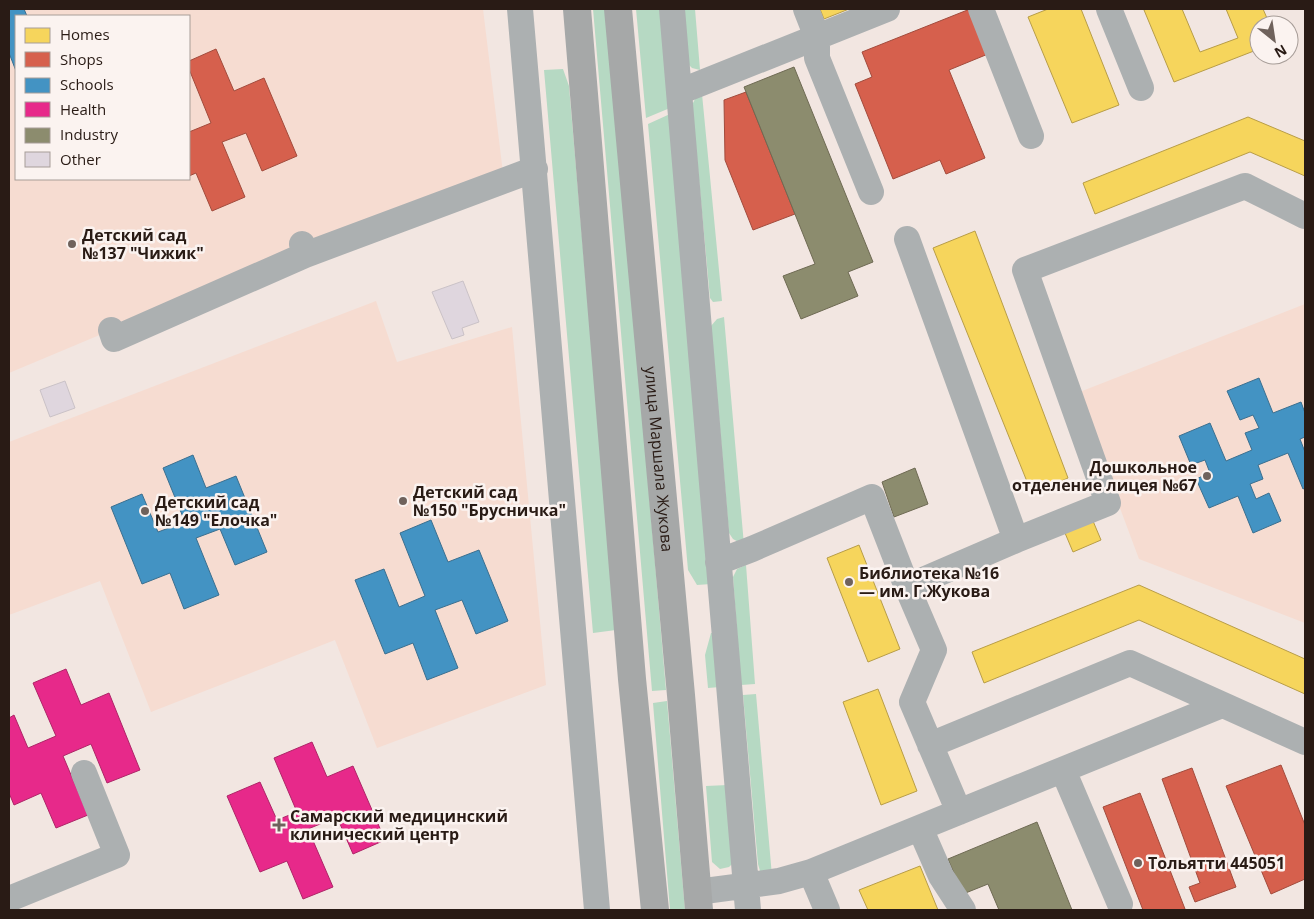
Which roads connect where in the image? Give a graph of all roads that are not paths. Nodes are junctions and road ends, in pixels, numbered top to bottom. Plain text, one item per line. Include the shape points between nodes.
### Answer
1 (520, 9) edge
2 (578, 9) edge
3 (618, 9) edge
4 (672, 9) edge
5 (806, 9) edge
6 (888, 9) edge
7 (981, 9) edge
8 (1109, 9) edge
9 (818, 37) junction
10 (1141, 88) dead end
11 (679, 92) junction
12 (1031, 136) dead end
13 (535, 169) junction
14 (871, 192) dead end
15 (1305, 216) edge
16 (907, 239) dead end
17 (111, 330) dead end
18 (1016, 540) junction
19 (718, 562) junction
20 (907, 587) junction
21 (1222, 705) junction
22 (1305, 742) edge
23 (930, 745) junction
24 (1063, 770) junction
25 (84, 773) dead end
26 (959, 812) junction
27 (920, 828) junction
28 (811, 872) junction
29 (747, 898) edge
30 (9, 899) edge
31 (698, 901) edge
32 (1120, 904) dead end
33 (597, 910) edge
34 (655, 910) edge
35 (827, 910) edge
36 (963, 910) edge

1 - 13 street
2 - 34 main road via 632,679
3 - 31 main road, улица Маршала Жукова
4 - 11 street
5 - 9 street
6 - 9 street
7 - 12 street
8 - 10 street
9 - 11 street
9 - 14 street via 817,58
11 - 19 street
13 - 17 street via 304,250 114,339
13 - 33 street
15 - 18 street via 1245,186 1025,270 1108,503
16 - 18 street
18 - 20 street
19 - 20 street via 872,497
19 - 29 street
20 - 23 street via 934,650 912,702
21 - 22 street
21 - 23 street via 1130,663
21 - 24 street
23 - 26 street
24 - 26 street
24 - 32 street
25 - 30 street via 117,855
26 - 27 street
27 - 28 street
27 - 36 street via 941,876
28 - 29 street via 779,881
28 - 35 street
29 - 31 street

